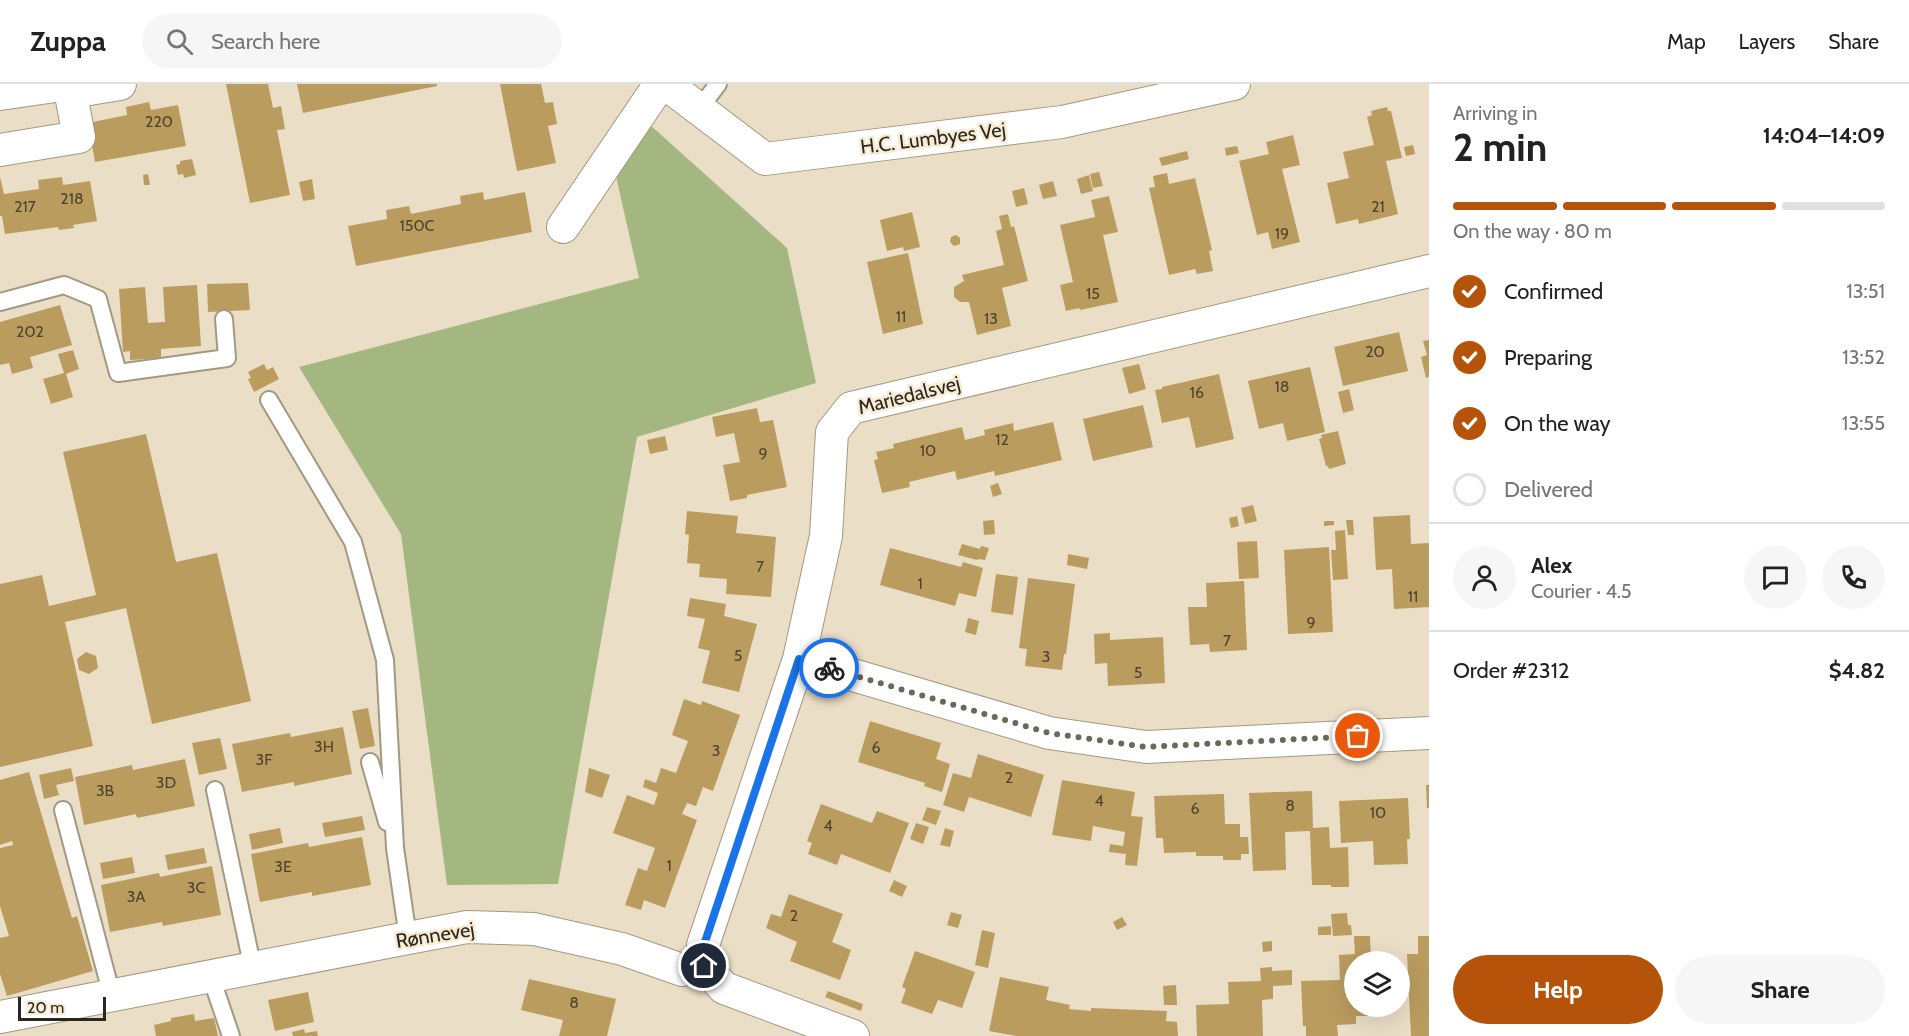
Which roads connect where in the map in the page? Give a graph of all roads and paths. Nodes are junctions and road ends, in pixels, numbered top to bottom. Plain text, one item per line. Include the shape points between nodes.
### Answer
1 (120, 84) edge
2 (660, 84) edge
3 (666, 84) edge
4 (718, 84) edge
5 (1225, 85) edge
6 (71, 92) junction
7 (0, 94) edge
8 (699, 109) junction
9 (0, 150) edge
10 (563, 227) dead end
11 (1429, 271) edge
12 (0, 302) edge
13 (224, 319) dead end
14 (269, 400) dead end
15 (799, 659) junction
16 (1429, 733) edge
17 (370, 762) dead end
18 (216, 790) dead end
19 (63, 810) dead end
20 (395, 848) junction
21 (408, 938) junction
22 (704, 966) junction
23 (253, 969) junction
24 (211, 977) junction
25 (112, 996) junction
26 (0, 1017) edge
27 (231, 1036) edge
28 (853, 1036) edge

1 - 6 street
2 - 10 street
3 - 8 street, H.C. Lumbyes Vej
4 - 8 lane
5 - 8 street, H.C. Lumbyes Vej via 1062,122 765,159
6 - 7 street via 69,84
6 - 9 street via 79,137
11 - 15 street, Mariedalsvej via 851,408 832,432 826,536
12 - 13 lane via 64,285 98,299 118,373 227,358
14 - 20 lane via 353,542 385,660
15 - 16 street via 1049,733 1146,747
15 - 22 street, Mariedalsvej via 704,945
17 - 20 lane
18 - 23 lane
19 - 25 lane
20 - 21 lane
21 - 22 street, Rønnevej via 467,927 534,929 622,949 682,970
21 - 23 street, Rønnevej
22 - 28 street via 724,988
23 - 24 street, Rønnevej
24 - 25 street, Rønnevej
24 - 27 lane
25 - 26 street, Rønnevej

